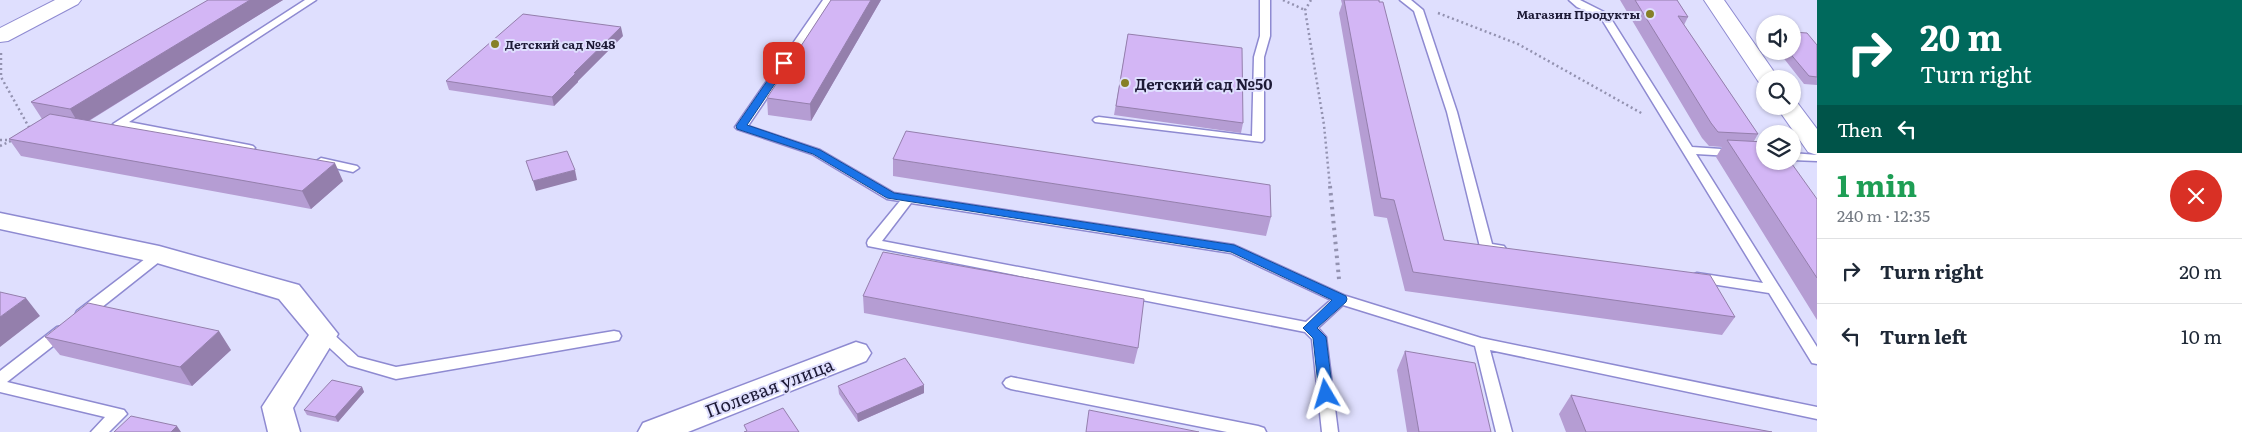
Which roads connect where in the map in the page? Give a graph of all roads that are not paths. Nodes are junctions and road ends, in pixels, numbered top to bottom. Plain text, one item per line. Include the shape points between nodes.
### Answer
1 (71, 0) edge
2 (310, 0) edge
3 (828, 0) edge
4 (1265, 0) edge
5 (1405, 0) edge
6 (1574, 0) edge
7 (1714, 0) edge
8 (0, 36) edge
9 (1762, 70) edge
10 (1794, 115) edge
11 (1099, 120) dead end
12 (1817, 147) edge
13 (256, 150) edge
14 (1686, 150) junction
15 (1756, 154) edge
16 (1801, 157) edge
17 (1817, 158) edge
18 (314, 161) edge
19 (353, 168) dead end
20 (908, 199) junction
21 (0, 221) edge
22 (1516, 252) edge
23 (159, 256) junction
24 (1684, 276) edge
25 (1773, 289) junction
26 (1341, 299) junction
27 (1309, 328) junction
28 (324, 334) junction
29 (614, 336) dead end
30 (1481, 342) junction
31 (856, 353) dead end
32 (1817, 359) edge
33 (0, 379) edge
34 (1011, 383) dead end
35 (0, 386) edge
36 (1817, 413) edge
37 (99, 432) edge
38 (284, 432) edge
39 (654, 432) edge
40 (1258, 432) edge
41 (1330, 432) edge
42 (1504, 432) edge

1 - 8 main road
2 - 13 lane via 119,124
3 - 20 lane via 741,126 816,152 891,196
4 - 11 lane via 1265,36 1259,57 1258,140
5 - 22 lane via 1418,10 1452,112 1486,248
6 - 14 lane via 1605,16
7 - 9 main road
10 - 12 main road
14 - 15 lane
14 - 25 lane
16 - 17 lane
18 - 19 lane
20 - 26 lane via 1234,248
20 - 27 lane via 872,243
21 - 23 street
23 - 28 street via 288,292
23 - 33 lane
24 - 25 lane
25 - 32 lane
26 - 27 lane
26 - 30 lane
27 - 41 lane via 1319,337
28 - 29 lane via 353,361 396,373
28 - 38 street via 277,407
30 - 36 lane
30 - 42 lane
31 - 39 street, Полевая улица
34 - 40 lane
35 - 37 lane via 119,414

